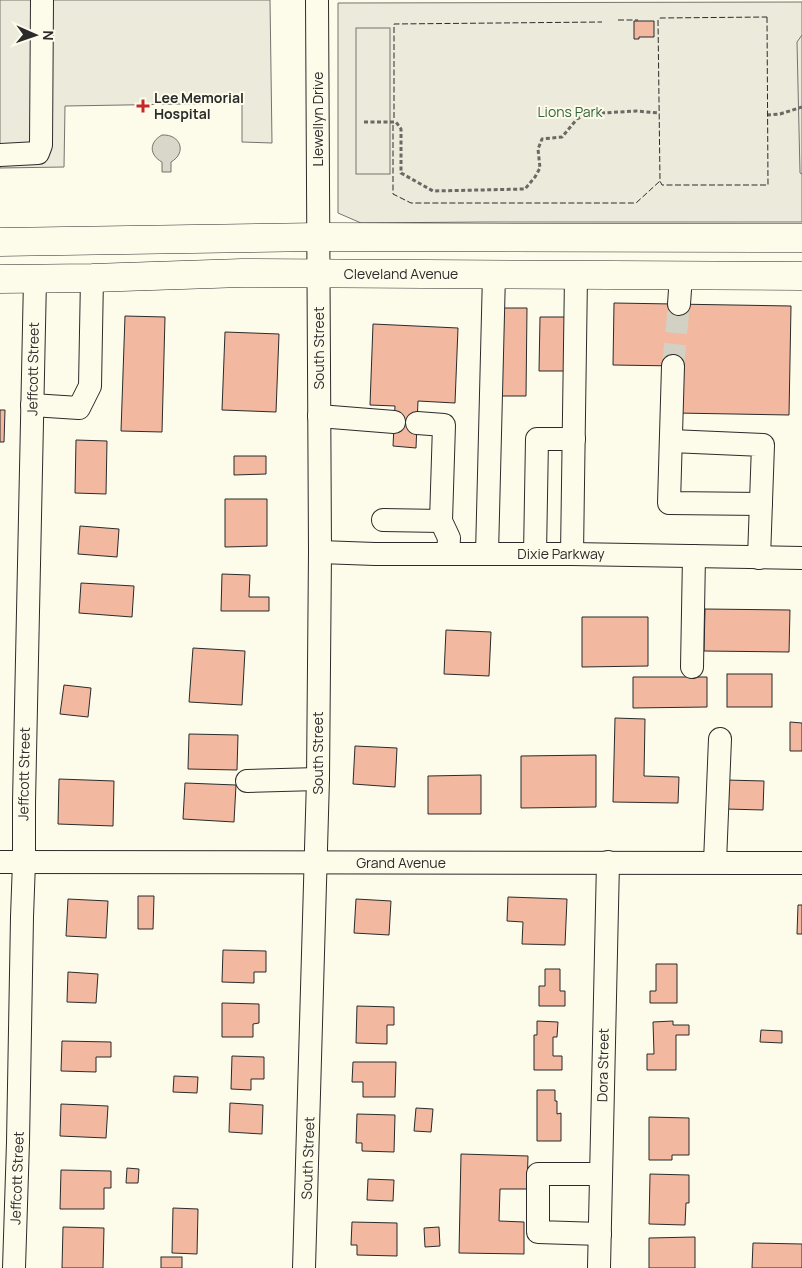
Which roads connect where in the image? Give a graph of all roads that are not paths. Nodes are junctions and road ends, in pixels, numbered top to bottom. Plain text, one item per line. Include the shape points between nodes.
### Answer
1 (42, 0) edge
2 (317, 0) edge
3 (0, 155) edge
4 (318, 238) junction
5 (802, 238) edge
6 (0, 242) edge
7 (318, 273) junction
8 (494, 274) junction
9 (576, 276) junction
10 (681, 276) junction
11 (802, 276) edge
12 (92, 278) junction
13 (0, 279) edge
14 (35, 279) junction
15 (680, 304) tunnel mouth
16 (673, 366) tunnel mouth
17 (32, 405) junction
18 (319, 416) junction
19 (390, 422) dead end
20 (417, 423) dead end
21 (574, 439) junction
22 (671, 441) junction
23 (761, 504) junction
24 (384, 520) dead end
25 (441, 521) junction
26 (320, 552) junction
27 (448, 554) junction
28 (487, 554) junction
29 (535, 554) junction
30 (572, 554) junction
31 (694, 556) junction
32 (759, 558) junction
33 (802, 558) edge
34 (692, 667) dead end
35 (720, 739) dead end
36 (318, 779) junction
37 (247, 781) dead end
38 (0, 862) edge
39 (24, 862) junction
40 (608, 862) junction
41 (715, 862) junction
42 (317, 863) junction
43 (802, 863) edge
44 (601, 1174) junction
45 (600, 1234) junction
46 (14, 1268) edge
47 (304, 1268) edge
48 (599, 1268) edge

1 - 3 street via 41,145 38,153
2 - 4 street, Llewellyn Drive
4 - 5 main road
4 - 6 main road
4 - 7 street, South Street
7 - 8 main road, Cleveland Avenue
7 - 12 main road, Cleveland Avenue
7 - 18 street, South Street
8 - 9 main road, Cleveland Avenue
8 - 28 street
9 - 10 main road, Cleveland Avenue
9 - 21 street
10 - 11 main road, Cleveland Avenue
10 - 15 street
12 - 14 main road, Cleveland Avenue
12 - 17 street via 90,386 79,408
13 - 14 main road, Cleveland Avenue
14 - 17 street, Jeffcott Street
16 - 22 street
17 - 39 street, Jeffcott Street
18 - 19 street
18 - 26 street, South Street
20 - 25 street via 444,425
21 - 29 street via 536,439
21 - 30 street
22 - 23 street via 763,444
22 - 23 street via 669,503
23 - 32 street
24 - 25 street
25 - 27 street via 449,538
26 - 27 street, Dixie Parkway
26 - 36 street, South Street
27 - 28 street, Dixie Parkway
28 - 29 street, Dixie Parkway
29 - 30 street, Dixie Parkway
30 - 31 street, Dixie Parkway
31 - 32 street, Dixie Parkway
31 - 34 street
32 - 33 street, Dixie Parkway
35 - 41 street
36 - 37 street
36 - 42 street, South Street
38 - 39 street, Grand Avenue
39 - 42 street, Grand Avenue
39 - 46 street, Jeffcott Street
40 - 41 street, Grand Avenue
40 - 42 street, Grand Avenue
40 - 44 street, Dora Street
41 - 43 street, Grand Avenue
42 - 47 street, South Street
44 - 45 street, Dora Street
44 - 45 street via 538,1174 538,1232
45 - 48 street, Dora Street

